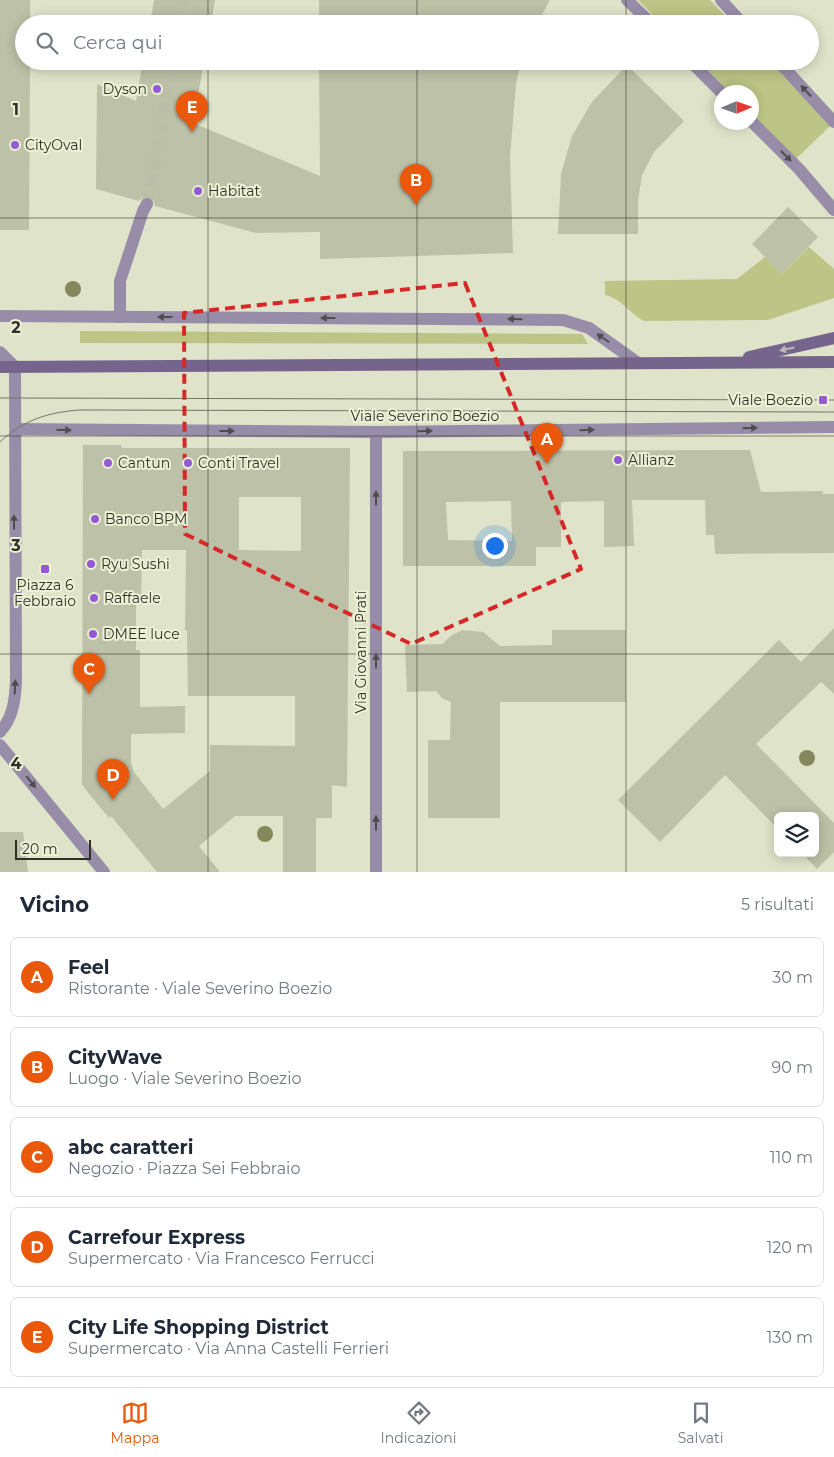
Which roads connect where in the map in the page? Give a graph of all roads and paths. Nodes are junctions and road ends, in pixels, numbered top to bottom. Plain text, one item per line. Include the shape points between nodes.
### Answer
1 (627, 0) edge
2 (722, 0) edge
3 (643, 15) edge
4 (735, 15) edge
5 (699, 70) edge
6 (786, 70) edge
7 (714, 85) edge
8 (834, 122) edge
9 (759, 129) edge
10 (147, 204) tunnel mouth
11 (834, 210) edge
12 (0, 316) edge
13 (120, 317) junction
14 (834, 338) edge
15 (0, 352) edge
16 (834, 362) edge
17 (638, 363) junction
18 (724, 363) junction
19 (0, 367) edge
20 (15, 367) junction
21 (834, 427) edge
22 (16, 429) junction
23 (376, 432) junction
24 (0, 732) edge
25 (0, 744) edge
26 (104, 872) edge
27 (376, 872) edge

1 - 3 street
2 - 4 street
5 - 7 street
8 -> 6 street
9 -> 11 street
10 - 13 street via 120,281
12 - 13 street
17 -> 13 street via 589,328 563,320
14 -> 18 main road
15 - 20 street
16 - 18 main road
17 - 18 main road
17 - 20 main road
19 - 20 main road
20 - 22 street
23 -> 21 street, Viale Severino Boezio
22 -> 23 street, Viale Severino Boezio
24 -> 22 street via 12,708 16,682
27 -> 23 street, Via Giovanni Prati
25 -> 26 street

